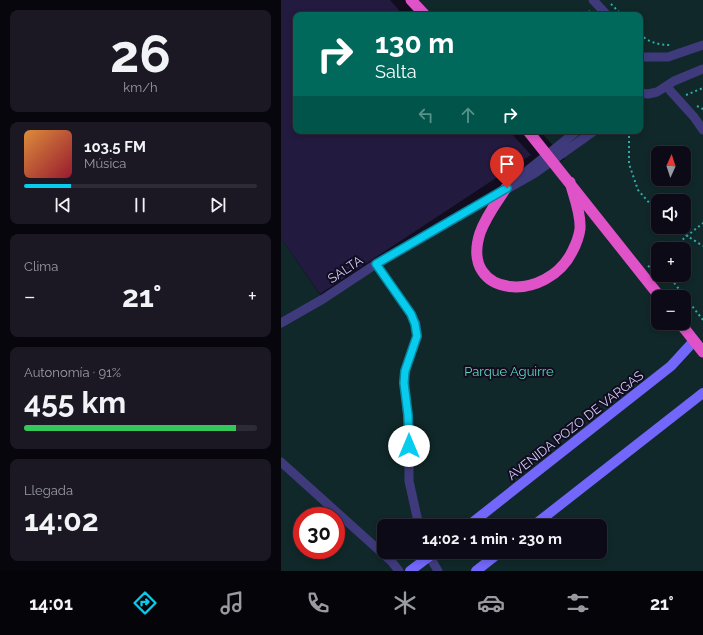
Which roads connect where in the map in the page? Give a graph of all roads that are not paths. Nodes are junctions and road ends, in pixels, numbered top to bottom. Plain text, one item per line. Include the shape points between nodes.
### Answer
1 (411, 0) edge
2 (593, 0) edge
3 (422, 12) edge
4 (604, 12) edge
5 (703, 45) edge
6 (643, 55) edge
7 (703, 69) edge
8 (666, 86) junction
9 (643, 95) edge
10 (703, 130) edge
11 (531, 134) edge
12 (573, 134) edge
13 (590, 134) edge
14 (567, 178) junction
15 (507, 188) junction
16 (376, 264) junction
17 (655, 290) edge
18 (281, 323) edge
19 (685, 330) edge
20 (694, 341) junction
21 (703, 352) edge
22 (703, 393) edge
23 (281, 462) edge
24 (417, 519) edge
25 (477, 519) edge
26 (542, 519) edge
27 (425, 559) edge
28 (433, 559) edge
29 (491, 559) edge
30 (399, 571) edge
31 (411, 571) edge
32 (438, 571) edge
33 (476, 571) edge

1 - 3 highway
2 - 4 street
5 - 6 street via 668,57
7 - 8 street
8 - 9 street via 657,92
8 - 10 street
11 - 14 highway
12 - 15 street
13 - 15 street
14 - 15 highway via 579,220 575,245 569,260 558,271 530,286 507,287 496,283 487,276 477,257 480,234 485,221
14 - 17 highway
15 - 16 street, SALTA
16 - 18 street, SALTA
16 - 24 street via 411,314 417,336 405,371 404,383 409,421 409,481
19 - 20 highway
20 - 21 highway
20 - 25 main road, AVENIDA POZO DE VARGAS via 671,366
22 - 26 main road
23 - 30 street
27 - 31 main road
28 - 32 street
29 - 33 main road

